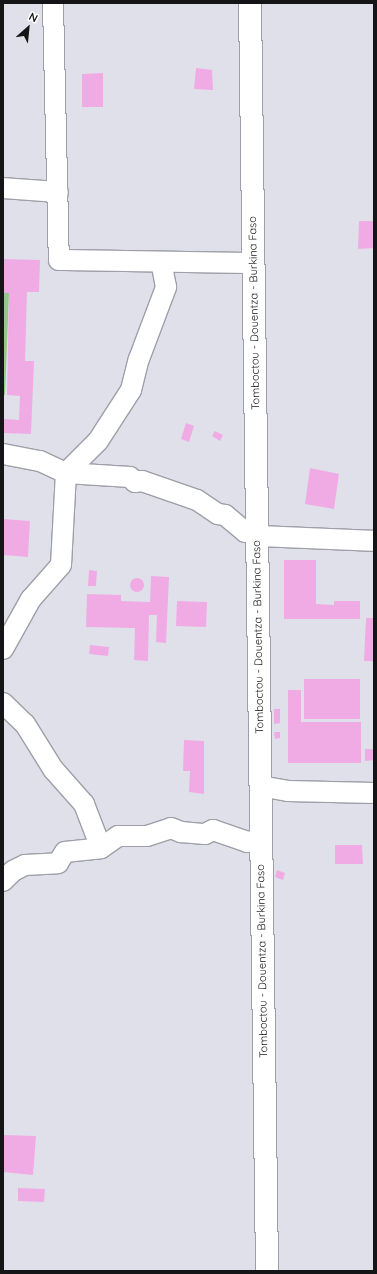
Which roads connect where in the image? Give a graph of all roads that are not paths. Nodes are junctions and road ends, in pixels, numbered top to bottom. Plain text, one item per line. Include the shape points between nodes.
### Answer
1 (54, 3) edge
2 (250, 3) edge
3 (3, 188) edge
4 (58, 192) junction
5 (161, 262) junction
6 (254, 264) junction
7 (3, 454) edge
8 (66, 473) junction
9 (256, 531) junction
10 (374, 541) edge
11 (3, 649) edge
12 (3, 703) edge
13 (260, 786) junction
14 (374, 793) edge
15 (261, 840) junction
16 (100, 848) junction
17 (3, 881) edge
18 (267, 1271) edge

1 - 4 street
2 - 6 main road, Tomboctou - Douentza - Burkina Faso
3 - 4 street
4 - 5 street via 59,260
5 - 6 street
5 - 8 street via 166,287 139,360 131,390 98,441
6 - 9 main road, Tomboctou - Douentza - Burkina Faso
7 - 8 street via 40,460
8 - 9 street via 130,477 135,482 142,481 193,498 218,514 225,515 245,532
8 - 11 street via 61,565 31,599
9 - 10 street
9 - 13 main road, Tomboctou - Douentza - Burkina Faso
12 - 16 street via 25,724 53,769 84,804
13 - 14 street via 288,791
13 - 15 main road, Tomboctou - Douentza - Burkina Faso
15 - 16 street via 247,842 213,830 204,834 181,832 172,828 147,836 118,836
15 - 18 main road, Tomboctou - Douentza - Burkina Faso
16 - 17 street via 65,852 58,863 25,865 13,871

